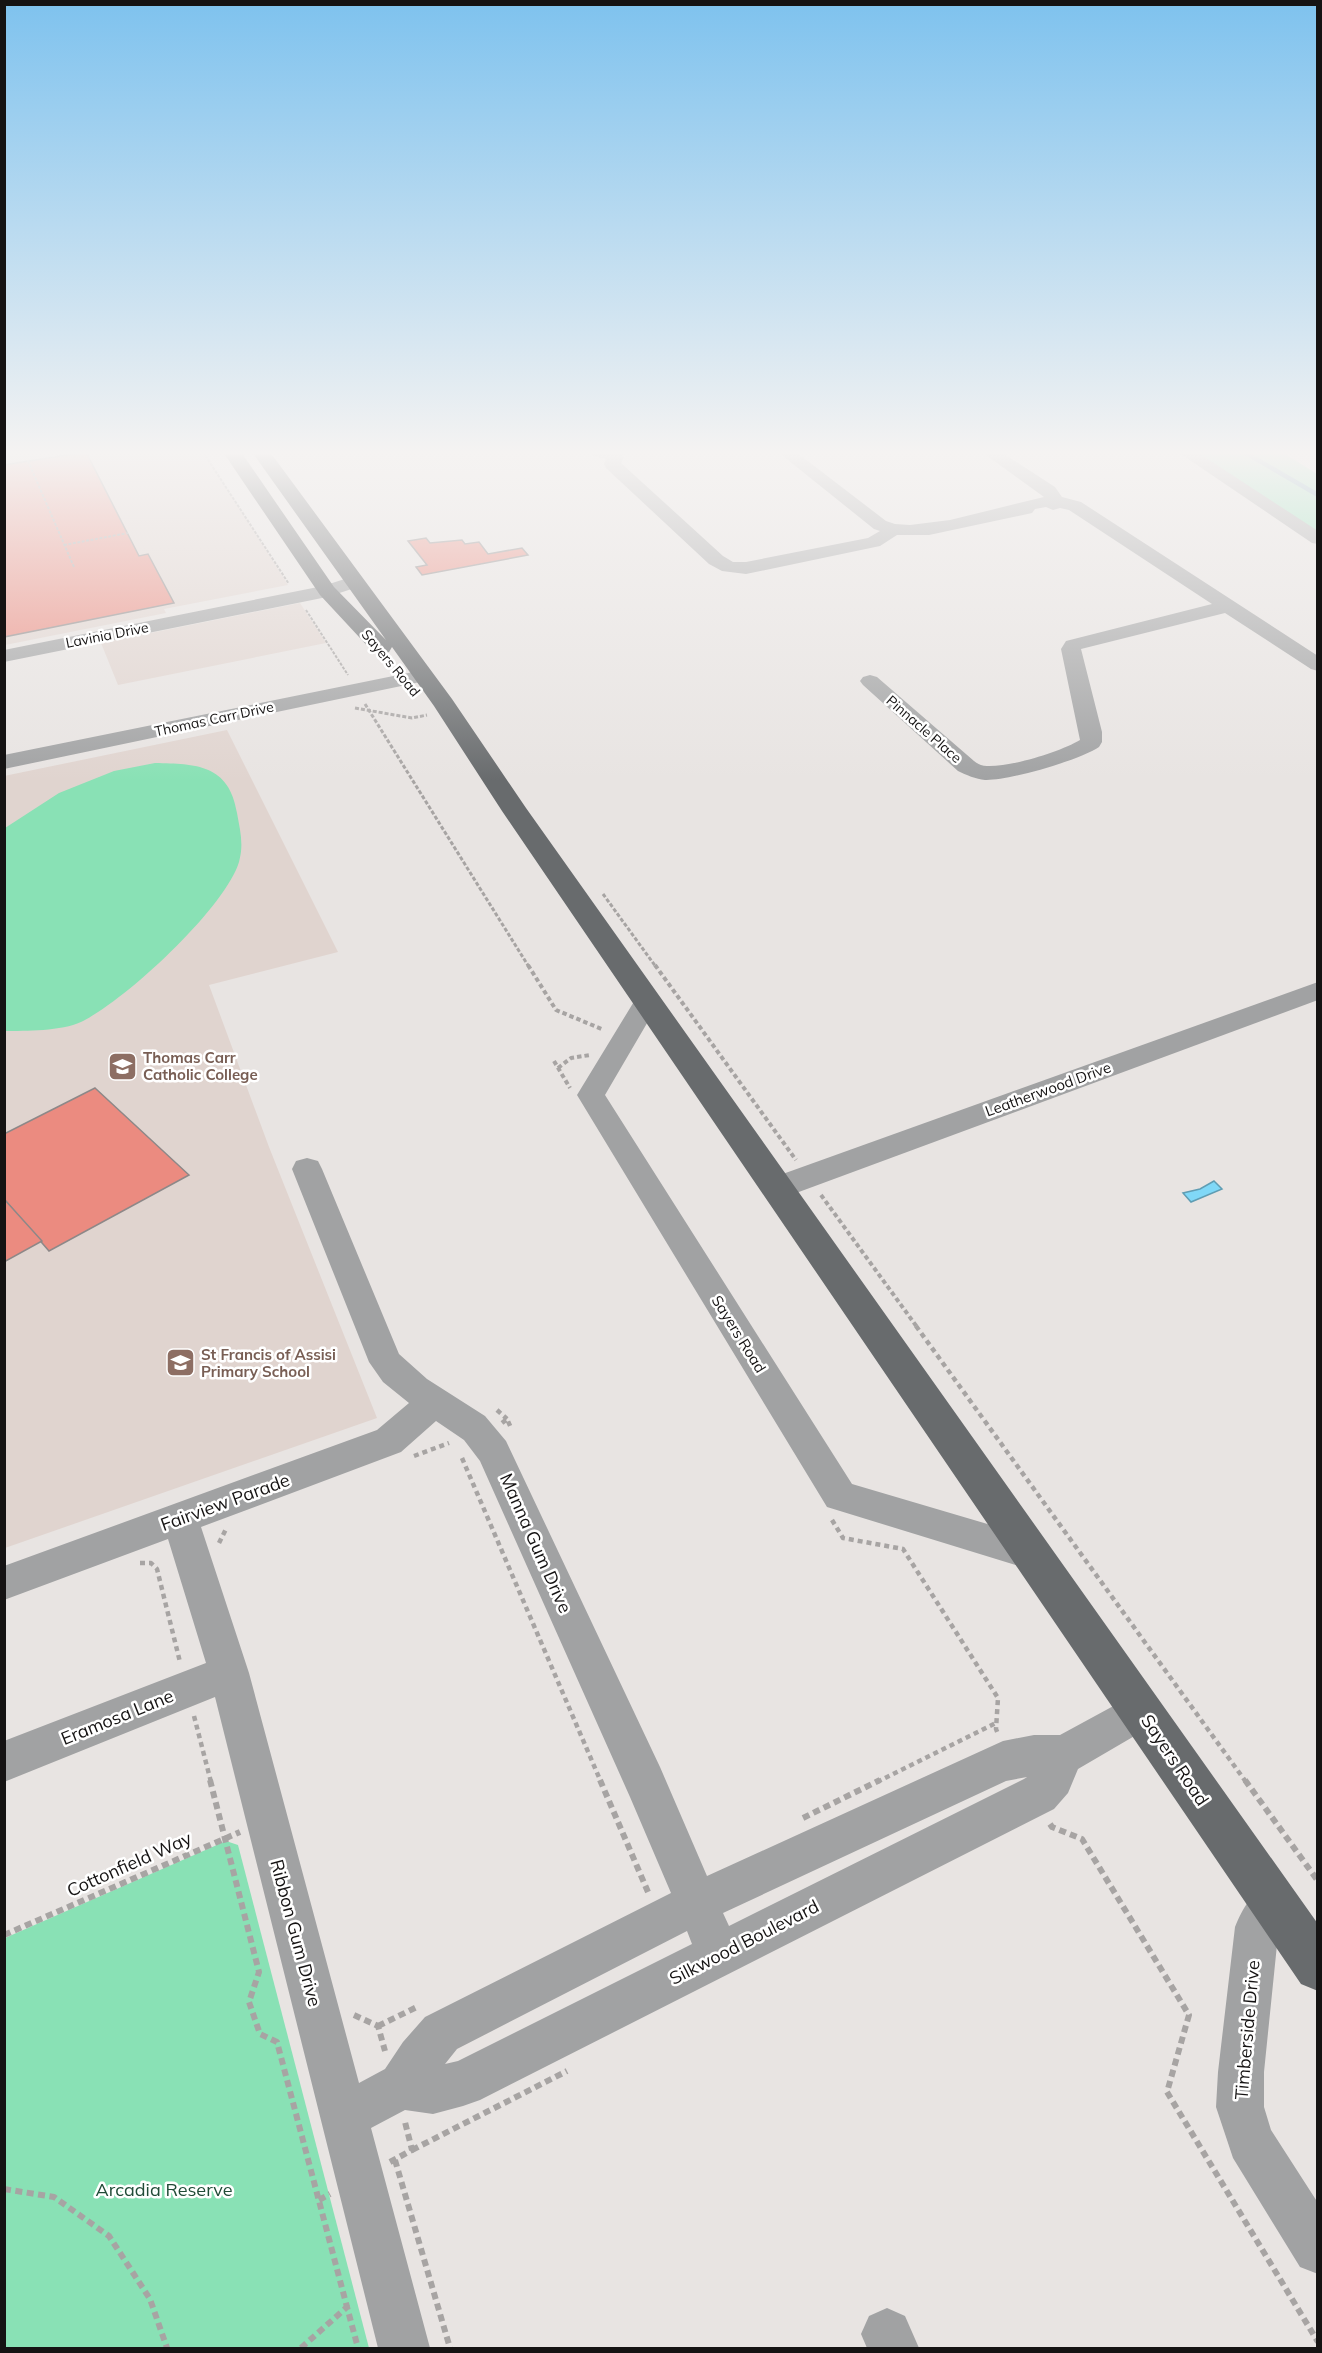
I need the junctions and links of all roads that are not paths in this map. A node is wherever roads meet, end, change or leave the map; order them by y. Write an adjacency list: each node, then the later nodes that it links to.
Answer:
1 (307, 562): 7 (main road, Sayers Road)
2 (340, 562): 6 (main road, Sayers Road)
3 (718, 562): 4 (street)
4 (777, 562)
5 (1159, 562): 9 (street)
6 (354, 582): 7 (street, Lavinia Drive); 13 (main road, Sayers Road)
7 (325, 588): 8 (street, Lavinia Drive); 13 (main road, Sayers Road)
8 (295, 594): 10 (street, Lavinia Drive); 11 (street, Lavinia Drive)
9 (1228, 606): 12 (street); 14 (street, Pinnacle Place)
10 (4, 648)
11 (4, 656)
12 (1317, 665)
13 (415, 677): 15 (street, Thomas Carr Drive); 16 (main road, Sayers Road); 16 (main road, Sayers Road)
14 (877, 688)
15 (4, 762)
16 (515, 811): 18 (main road, Sayers Road)
17 (1315, 993): 20 (street, Leatherwood Drive)
18 (647, 1000): 20 (main road, Sayers Road); 23 (street, Sayers Road)
19 (307, 1169): 21 (street, Manna Gum Drive)
20 (777, 1188): 23 (main road, Sayers Road)
21 (424, 1411): 22 (street, Fairview Parade); 29 (street, Manna Gum Drive)
22 (180, 1519): 24 (street, Fairview Parade); 25 (street, Ribbon Gum Drive)
23 (1032, 1553): 26 (main road, Sayers Road)
24 (4, 1583)
25 (229, 1673): 28 (street, Eramosa Lane); 34 (street, Ribbon Gum Drive)
26 (1141, 1710): 27 (street); 30 (main road, Sayers Road)
27 (1064, 1755): 29 (street); 31 (street, Silkwood Boulevard)
28 (4, 1762)
29 (696, 1904): 31 (street, Manna Gum Drive); 33 (street)
30 (1274, 1904): 32 (main road, Sayers Road); 35 (street, Timberside Drive)
31 (719, 1955): 33 (street, Silkwood Boulevard)
32 (1317, 1967)
33 (399, 2088): 34 (street)
34 (344, 2117): 36 (street, Ribbon Gum Drive)
35 (1317, 2249)
36 (404, 2349)

